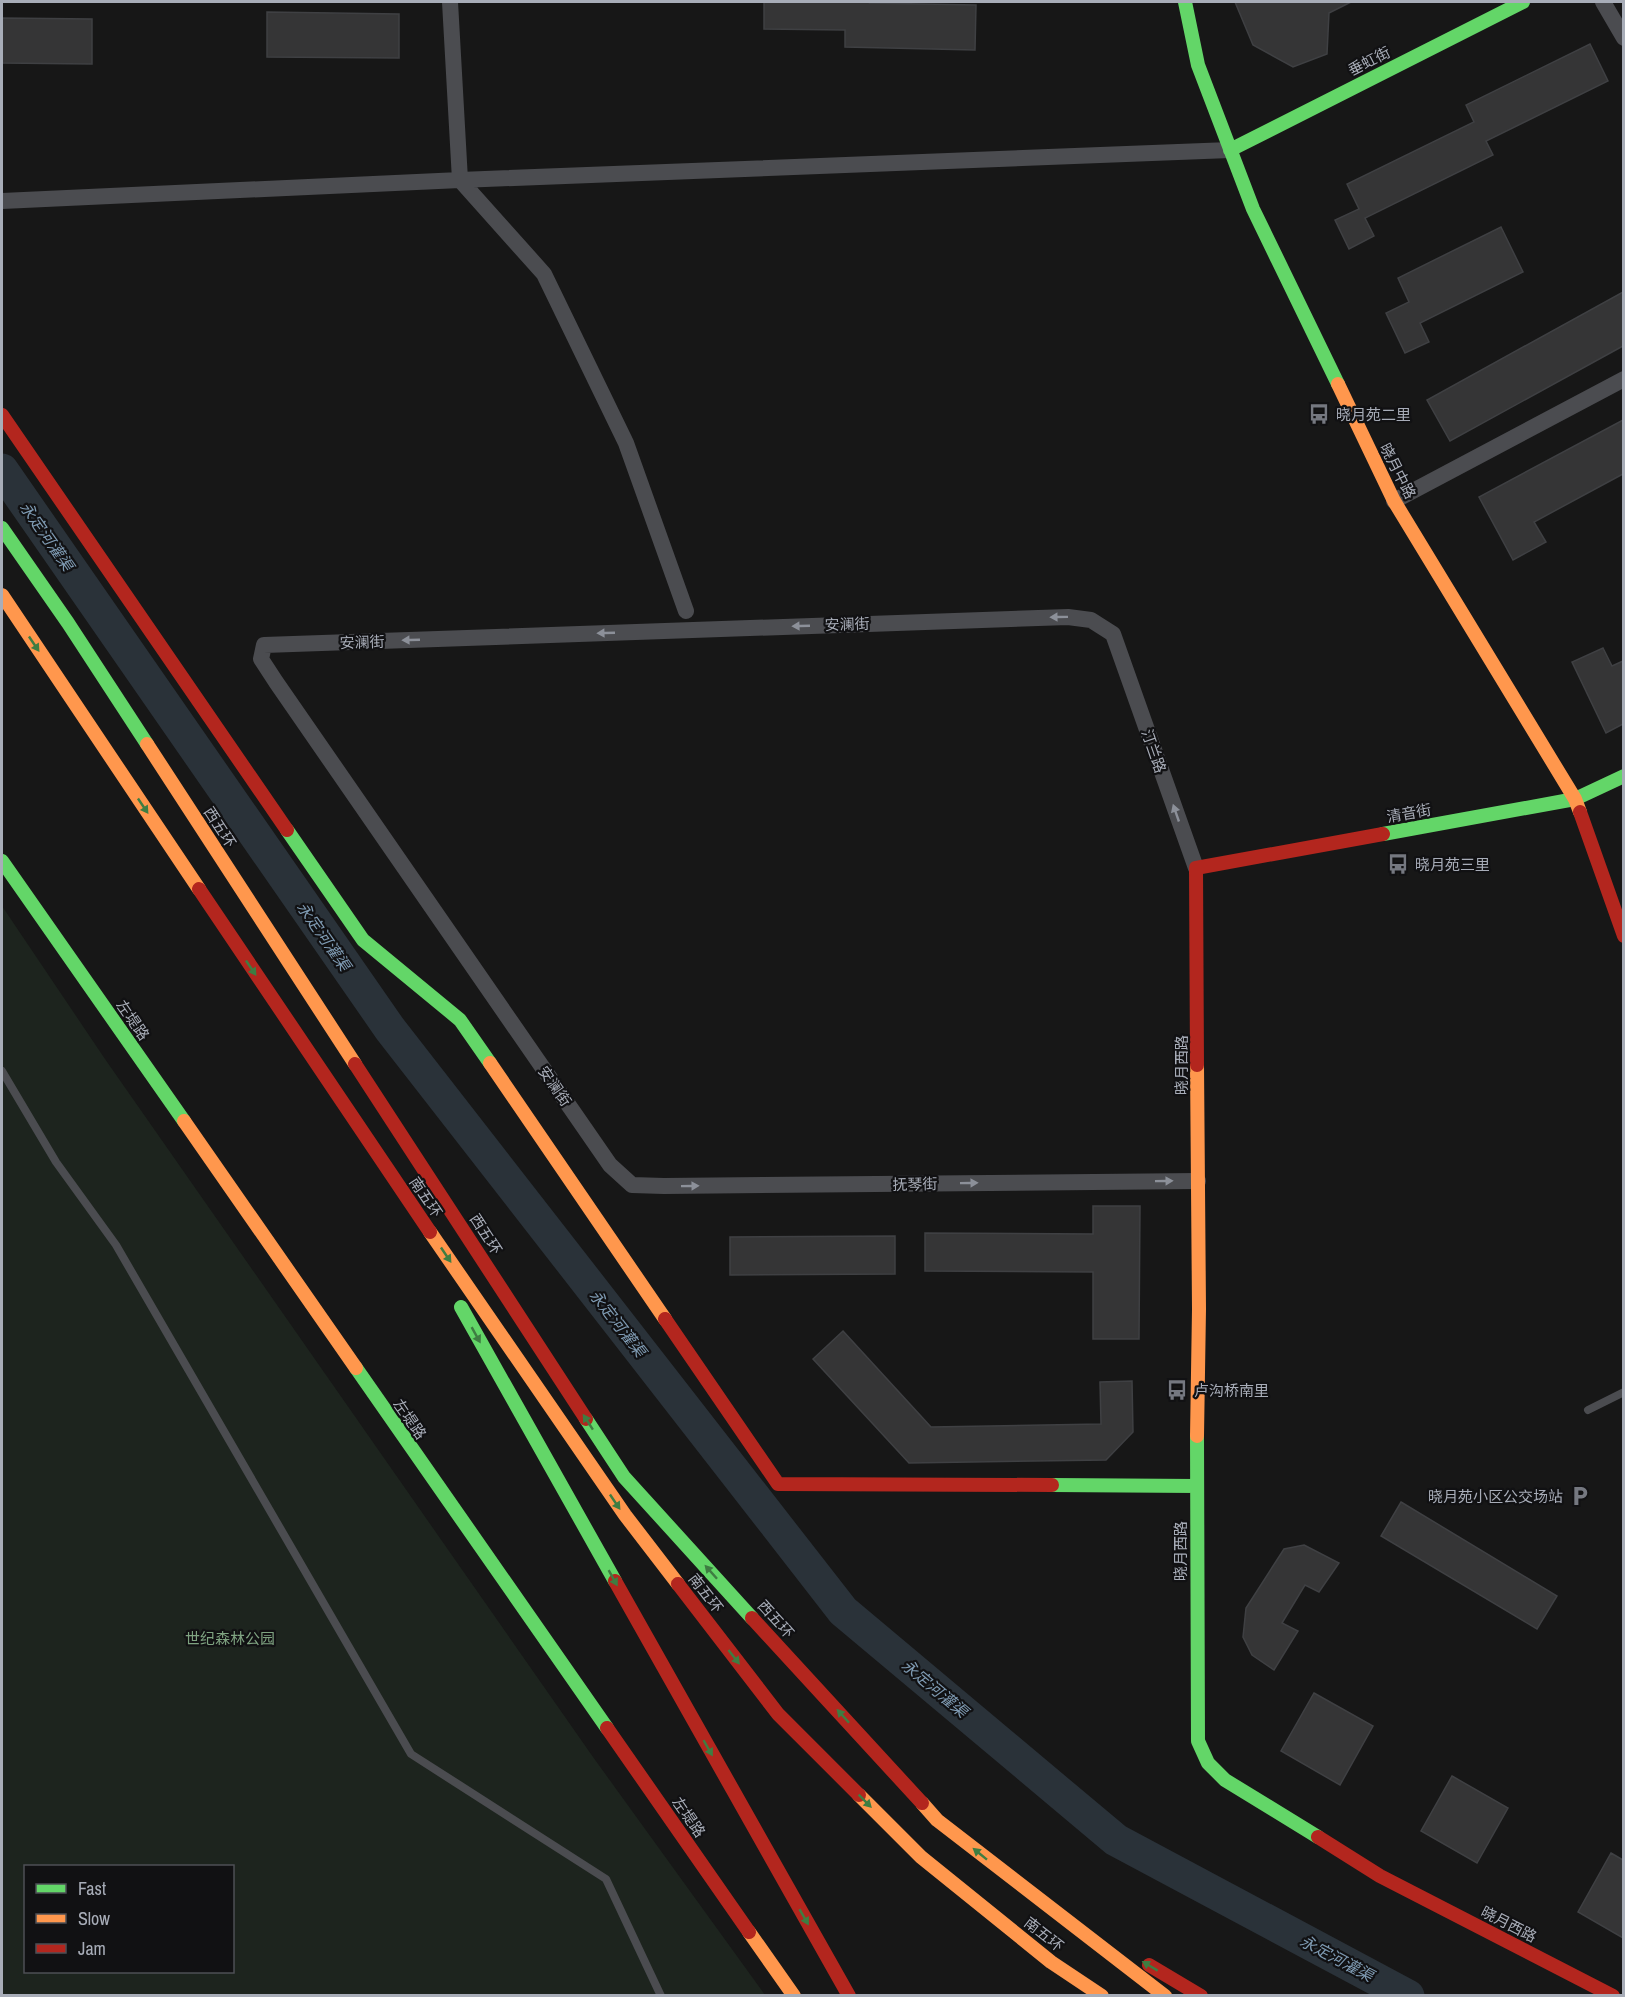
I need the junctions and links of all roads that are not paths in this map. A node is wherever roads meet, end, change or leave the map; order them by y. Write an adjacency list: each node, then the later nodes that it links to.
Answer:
1 (450, 2): 7 (street)
2 (1185, 2): 6 (main road, 晓月中路)
3 (1523, 2): 6 (main road, 垂虹街)
4 (1603, 2): 5 (street)
5 (1623, 38)
6 (1230, 150): 7 (street); 11 (main road, 晓月中路)
7 (460, 180): 8 (street); 14 (street)
8 (2, 201)
9 (1623, 379): 11 (street)
10 (2, 415): 29 (main road)
11 (1394, 501): 17 (main road, 晓月中路)
12 (2, 528): 30 (main road, 西五环, one-way to 12)
13 (2, 596): 22 (main road, one-way to 22)
14 (686, 611)
15 (1113, 634): 19 (street, 汀兰路, one-way to 15); 24 (street, 安澜街, one-way to 24)
16 (1623, 776): 17 (main road, 清音街)
17 (1575, 799): 19 (main road, 清音街); 20 (main road, 晓月中路)
18 (2, 861): 32 (main road, 左堤路)
19 (1196, 868): 23 (main road, 晓月西路)
20 (1623, 936)
21 (2, 1071): 31 (lane)
22 (365, 1137): 25 (main road); 34 (main road, 南五环, one-way to 34)
23 (1198, 1181): 24 (street, 抚琴街, one-way to 23); 29 (main road, 晓月西路)
24 (632, 1185)
25 (440, 1271)
26 (452, 1291): 33 (main road, one-way to 33)
27 (1623, 1392): 28 (lane)
28 (1588, 1410)
29 (1196, 1486): 37 (main road, 晓月西路)
30 (1026, 1890): 35 (main road, 南五环); 36 (main road, one-way to 30)
31 (661, 1995)
32 (794, 1995)
33 (849, 1995)
34 (1102, 1995)
35 (1165, 1995)
36 (1201, 1995)
37 (1613, 1995)

